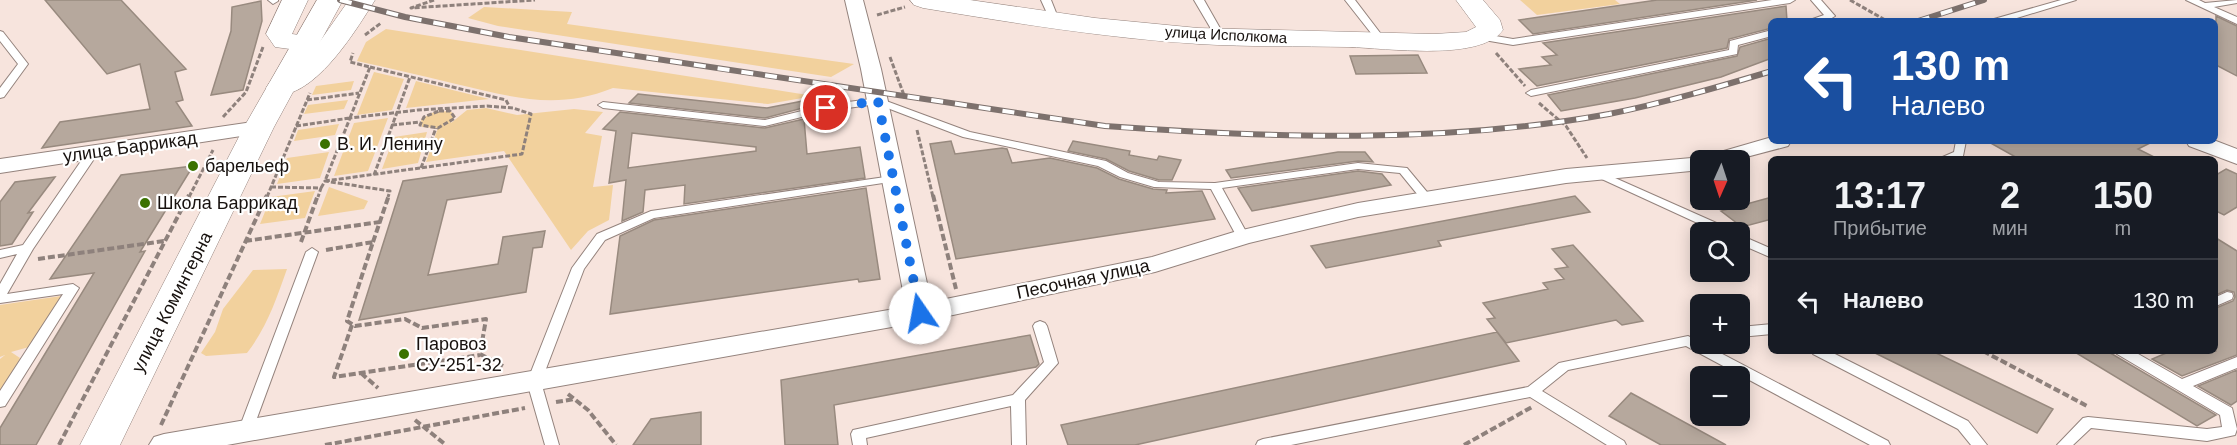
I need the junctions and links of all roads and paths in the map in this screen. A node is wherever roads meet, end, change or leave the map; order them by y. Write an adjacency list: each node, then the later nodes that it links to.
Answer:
1 (295, 0): 32 (street)
2 (330, 0): 32 (street, улица Коминтерна)
3 (434, 0): 4 (path)
4 (535, 0)
5 (854, 0): 42 (street)
6 (912, 0): 25 (path)
7 (923, 0): 19 (street, улица Исполкома)
8 (1199, 0): 29 (lane)
9 (1350, 0): 30 (lane)
10 (1469, 0): 28 (street)
11 (1790, 0): 28 (lane)
12 (1815, 0): 20 (lane)
13 (1850, 0): 21 (path)
14 (2072, 0): 22 (lane)
15 (2191, 0): 17 (lane)
16 (2237, 0): 17 (lane)
17 (2205, 6): 23 (lane)
18 (369, 9): 24 (path); 46 (street)
19 (1050, 10): 29 (street, улица Исполкома)
20 (1823, 18)
21 (1880, 18)
22 (2008, 18)
23 (2237, 21)
24 (381, 23)
25 (880, 23)
26 (0, 34): 40 (lane)
27 (1768, 34): 39 (lane)
28 (1484, 36): 30 (street, улица Исполкома)
29 (1220, 37): 30 (street, улица Исполкома)
30 (1381, 40)
31 (264, 43): 50 (path)
32 (305, 43): 46 (street, улица Коминтерна)
33 (353, 51): 35 (path)
34 (889, 54): 49 (path)
35 (370, 67): 36 (path); 38 (path)
36 (411, 77): 44 (path); 48 (path)
37 (314, 86): 41 (path)
38 (360, 93): 41 (path); 51 (path)
39 (1531, 93)
40 (0, 94)
41 (307, 100): 45 (path)
42 (878, 101): 43 (lane); 49 (lane); 69 (street)
43 (603, 105)
44 (509, 106): 47 (path); 66 (path)
45 (304, 107): 46 (path); 54 (path)
46 (269, 109): 50 (path); 56 (street, улица Баррикад); 115 (street, улица Коминтерна)
47 (440, 110): 48 (path); 52 (path); 55 (path)
48 (397, 114): 51 (path); 53 (path)
49 (914, 115): 71 (lane); 89 (path)
50 (223, 118): 56 (path)
51 (350, 119): 54 (path); 70 (path)
52 (420, 122): 53 (path); 55 (path)
53 (392, 125): 68 (path)
54 (296, 126): 72 (path)
55 (436, 128): 66 (path)
56 (205, 136): 61 (street, улица Баррикад); 79 (path)
57 (1769, 144): 60 (street)
58 (1961, 144): 62 (lane)
59 (2204, 144): 63 (street)
60 (1748, 150)
61 (92, 153): 65 (street, улица Баррикад); 83 (lane)
62 (1953, 156)
63 (2237, 157)
64 (1690, 164): 67 (street, Песочная улица)
65 (0, 166)
66 (421, 168): 68 (path)
67 (1597, 173): 74 (street, Песочная улица); 76 (lane)
68 (374, 175): 70 (path)
69 (892, 179): 90 (street); 104 (lane)
70 (325, 181): 73 (path); 75 (path)
71 (1215, 186): 74 (lane); 78 (lane)
72 (271, 187): 73 (path); 80 (path)
73 (321, 188): 77 (path)
74 (1426, 198): 78 (street, Песочная улица)
75 (380, 222): 77 (path); 81 (path)
76 (1704, 222)
77 (305, 232): 80 (path); 84 (path)
78 (1243, 237): 89 (street, Песочная улица)
79 (165, 241): 87 (path); 114 (path)
80 (245, 241): 111 (path)
81 (373, 242): 84 (path); 91 (path)
82 (1750, 244): 85 (lane)
83 (27, 248): 86 (lane); 87 (lane)
84 (312, 252): 110 (lane)
85 (1768, 252)
86 (0, 254)
87 (19, 262): 88 (lane)
88 (0, 297): 108 (lane)
89 (960, 305): 90 (street, Песочная улица)
90 (920, 313): 104 (street, Песочная улица)
91 (352, 325): 100 (path); 100 (path)
92 (1040, 326): 106 (lane)
93 (1768, 328): 94 (lane)
94 (1750, 331)
95 (1690, 341): 103 (lane)
96 (1719, 354): 124 (lane)
97 (1824, 354): 125 (lane)
98 (1989, 354): 109 (path)
99 (2127, 354): 102 (lane)
100 (481, 355): 104 (path)
101 (2237, 362): 102 (lane)
102 (2180, 387): 109 (lane)
103 (1532, 391): 107 (lane); 113 (lane)
104 (537, 394): 105 (path); 105 (path); 110 (street, Песочная улица); 116 (path); 117 (lane)
105 (575, 399): 118 (path)
106 (1018, 399): 119 (lane); 120 (lane)
107 (1546, 399): 122 (path); 123 (lane)
108 (0, 402)
109 (2124, 426): 126 (lane)
110 (246, 429): 112 (street, Песочная улица)
111 (160, 440): 112 (street, Песочная улица)
112 (209, 441)
113 (1285, 443): 121 (lane)
114 (59, 445)
115 (100, 445)
116 (326, 445)
117 (552, 445)
118 (616, 445)
119 (860, 445)
120 (1019, 445)
121 (1263, 445)
122 (1464, 445)
123 (1619, 445)
124 (1883, 445)
125 (1980, 445)
126 (2064, 445)

